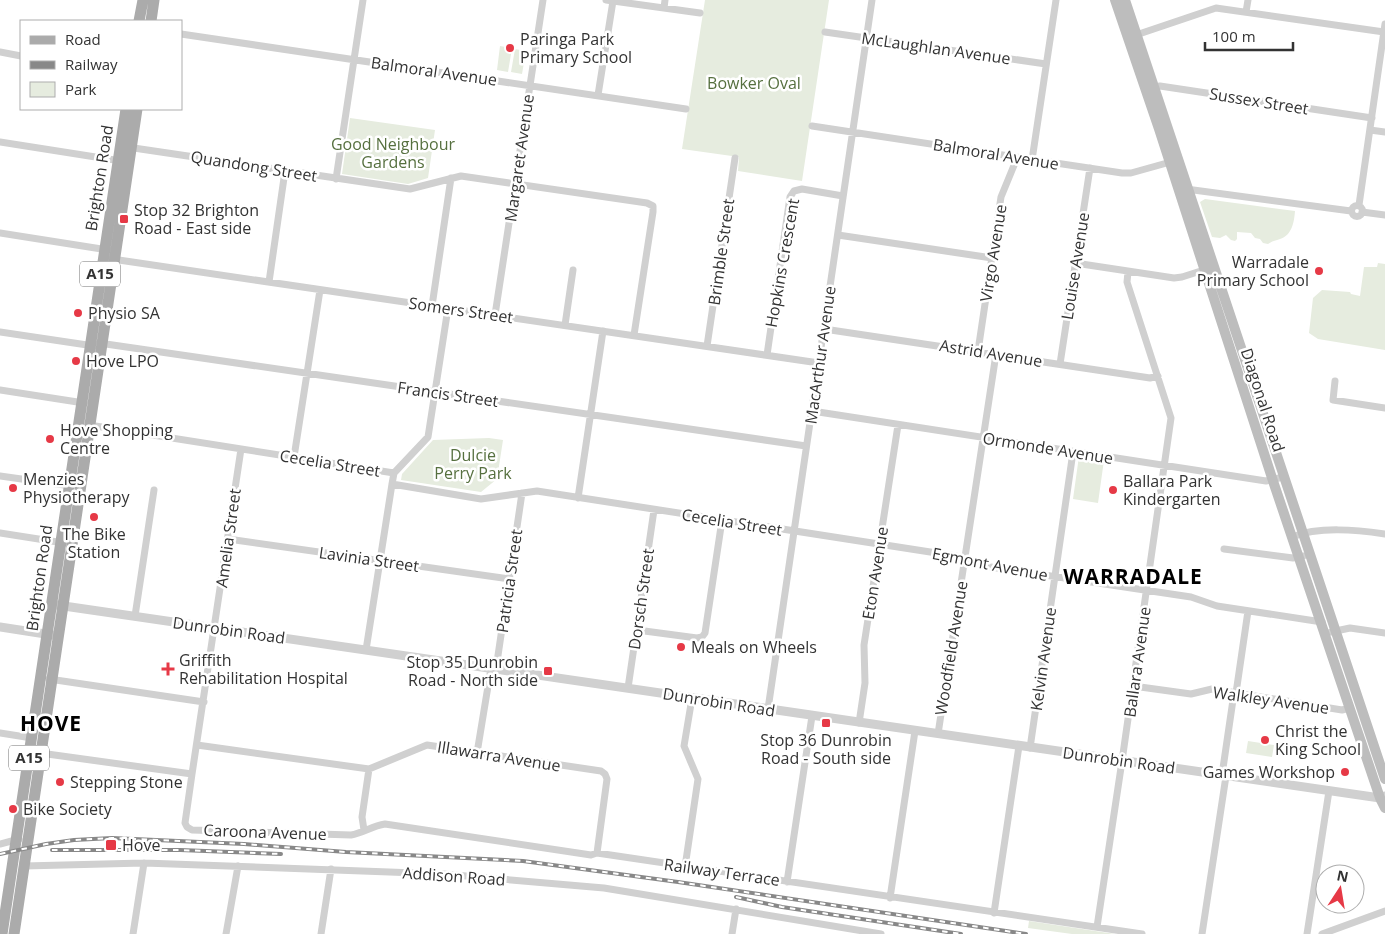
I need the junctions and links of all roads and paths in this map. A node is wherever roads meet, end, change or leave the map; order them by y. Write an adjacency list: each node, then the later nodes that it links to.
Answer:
1 (143, 0): 15 (main road)
2 (154, 0): 16 (main road)
3 (363, 0): 25 (street)
4 (543, 0): 27 (street, Margaret Avenue)
5 (609, 0): 12 (street); 29 (street)
6 (666, 0): 12 (street)
7 (872, 0): 21 (street, MacArthur Avenue)
8 (1056, 0): 26 (street)
9 (1115, 0): 20 (main road, Diagonal Road)
10 (1125, 0): 20 (main road, Diagonal Road)
11 (1248, 0): 13 (street)
12 (664, 8): 14 (street)
13 (1246, 12): 17 (street); 20 (street)
14 (700, 14)
15 (139, 20)
16 (151, 20)
17 (1384, 28): 22 (street)
18 (825, 32): 21 (street, McLaughlan Avenue)
19 (182, 34): 25 (street, Balmoral Avenue)
20 (1133, 36): 28 (main road, Diagonal Road)
21 (867, 38): 26 (street, McLaughlan Avenue); 36 (street, MacArthur Avenue)
22 (1383, 51): 33 (street)
23 (0, 52): 24 (street)
24 (20, 56)
25 (354, 59): 27 (street, Balmoral Avenue); 48 (street)
26 (1046, 64): 42 (street)
27 (530, 85): 29 (street, Balmoral Avenue); 49 (street, Margaret Avenue)
28 (1150, 88): 33 (street, Sussex Street); 43 (main road, Diagonal Road)
29 (598, 95): 30 (street, Balmoral Avenue)
30 (686, 109)
31 (126, 110): 39 (main road, Brighton Road / A15)
32 (137, 110): 39 (main road, Brighton Road / A15)
33 (1372, 118): 35 (street)
34 (812, 126): 36 (street, Balmoral Avenue)
35 (1370, 130): 37 (street); 52 (street)
36 (853, 132): 41 (street, Balmoral Avenue); 51 (street, MacArthur Avenue)
37 (1385, 132)
38 (0, 142): 44 (street)
39 (125, 147): 44 (main road, Brighton Road / A15); 46 (street, Quandong Street)
40 (735, 158): 73 (street, Brimble Street)
41 (1017, 158): 42 (street, Balmoral Avenue); 57 (street, Virgo Avenue)
42 (1032, 160): 45 (street, Balmoral Avenue)
43 (1174, 161): 45 (street, Balmoral Avenue); 50 (main road, Diagonal Road)
44 (123, 162): 56 (main road, Brighton Road / A15)
45 (1090, 168): 58 (street, Louise Avenue)
46 (285, 171): 48 (street, Quandong Street); 62 (street)
47 (451, 178): 48 (street, Quandong Street); 49 (street, Quandong Street); 64 (street)
48 (336, 179)
49 (515, 185): 66 (street, Margaret Avenue); 71 (street, Quandong Street)
50 (1184, 189): 52 (street); 59 (main road, Diagonal Road)
51 (843, 196): 55 (street, MacArthur Avenue); 76 (street, Hopkins Crescent)
52 (1360, 209): 53 (street)
53 (1385, 215)
54 (0, 234): 56 (street, Somers Street)
55 (838, 236): 57 (street); 68 (street, MacArthur Avenue)
56 (109, 254): 62 (street, Somers Street); 72 (main road, Brighton Road / A15)
57 (992, 258): 74 (street, Virgo Avenue)
58 (1075, 263): 61 (street); 78 (street, Louise Avenue)
59 (1209, 268): 61 (street); 79 (main road, Diagonal Road)
60 (574, 270): 67 (street)
61 (1128, 272): 81 (street, Ballara Avenue)
62 (268, 282): 63 (street, Somers Street)
63 (320, 290): 64 (street, Somers Street); 80 (street)
64 (432, 306): 65 (street, Somers Street)
65 (448, 308): 66 (street, Somers Street); 84 (street)
66 (495, 315): 67 (street, Somers Street)
67 (565, 325): 69 (street, Somers Street)
68 (824, 329): 74 (street, Astrid Avenue); 77 (street, MacArthur Avenue)
69 (603, 331): 71 (street, Somers Street); 89 (street)
70 (0, 332): 72 (street, Francis Street)
71 (634, 336): 73 (street, Somers Street)
72 (95, 344): 80 (street, Francis Street); 85 (main road, Brighton Road / A15); 86 (main road, Brighton Road / A15)
73 (707, 346): 76 (street, Somers Street)
74 (978, 351): 75 (street, Astrid Avenue)
75 (996, 354): 78 (street, Astrid Avenue); 92 (street, Woodfield Avenue)
76 (767, 355): 77 (street, Somers Street)
77 (819, 363): 88 (street, MacArthur Avenue)
78 (1060, 364): 81 (street, Astrid Avenue)
79 (1242, 371): 100 (main road, Diagonal Road); 101 (main road, Diagonal Road)
80 (308, 373): 84 (street, Francis Street); 96 (street)
81 (1158, 376): 97 (street, Ballara Avenue)
82 (1335, 381): 87 (street)
83 (0, 390): 85 (street)
84 (436, 392): 89 (street, Francis Street); 98 (street)
85 (81, 402): 86 (street); 103 (main road, Brighton Road / A15)
86 (93, 404): 90 (main road, Brighton Road / A15)
87 (1385, 408)
88 (812, 411): 91 (street, Ormonde Avenue); 93 (street, MacArthur Avenue)
89 (590, 414): 93 (street, Francis Street); 106 (street)
90 (90, 425): 94 (street, Cecelia Street); 103 (main road, Brighton Road / A15)
91 (898, 425): 92 (street, Ormonde Avenue); 116 (street, Eton Avenue)
92 (983, 438): 95 (street, Ormonde Avenue); 121 (street, Woodfield Avenue)
93 (806, 446): 109 (street, MacArthur Avenue)
94 (241, 449): 96 (street, Cecelia Street); 114 (street, Amelia Street)
95 (1073, 452): 97 (street, Ormonde Avenue); 122 (street, Kelvin Avenue)
96 (294, 457): 98 (street, Cecelia Street)
97 (1165, 466): 101 (street, Ormonde Avenue); 124 (street, Ballara Avenue)
98 (394, 473): 102 (street, Cecelia Street)
99 (0, 476): 103 (street)
100 (1283, 477): 101 (street, Ormonde Avenue); 110 (main road, Diagonal Road)
101 (1273, 481): 113 (main road, Diagonal Road)
102 (392, 484): 105 (street, Cecelia Street); 120 (street)
103 (74, 487): 115 (main road, Brighton Road / A15)
104 (154, 490): 127 (street)
105 (522, 493): 106 (street, Cecelia Street); 123 (street, Patricia Street)
106 (578, 498): 107 (street, Cecelia Street)
107 (654, 510): 108 (street, Cecelia Street); 132 (street, Dorsch Street)
108 (722, 520): 109 (street, Cecelia Street); 132 (street)
109 (794, 532): 116 (street, Egmont Avenue); 146 (street, MacArthur Avenue)
110 (1303, 533): 112 (street); 113 (street); 118 (main road, Diagonal Road)
111 (0, 534): 115 (street)
112 (1385, 534)
113 (1292, 537): 119 (main road, Diagonal Road)
114 (228, 539): 120 (street, Lavinia Street); 131 (street, Amelia Street)
115 (66, 544): 125 (main road, Brighton Road / A15)
116 (879, 545): 121 (street, Egmont Avenue); 148 (street, Eton Avenue)
117 (1224, 549): 119 (street)
118 (1310, 553): 119 (street); 128 (main road, Diagonal Road)
119 (1299, 557): 129 (main road, Diagonal Road)
120 (379, 560): 123 (street, Lavinia Street); 137 (street)
121 (965, 560): 122 (street, Egmont Avenue); 151 (street, Woodfield Avenue)
122 (1056, 577): 124 (street, Egmont Avenue); 155 (street, Kelvin Avenue)
123 (510, 579): 138 (street, Patricia Street)
124 (1147, 590): 126 (street, Egmont Avenue); 140 (street, Ballara Avenue)
125 (58, 605): 127 (street, Dunrobin Road); 136 (main road, Brighton Road / A15)
126 (1248, 611): 129 (street, Egmont Avenue); 142 (street)
127 (135, 616): 131 (street, Dunrobin Road)
128 (1332, 619): 129 (street, Egmont Avenue); 133 (main road, Diagonal Road)
129 (1321, 623): 135 (main road, Diagonal Road)
130 (0, 627): 136 (street)
131 (215, 627): 137 (street, Dunrobin Road); 144 (street, Caroona Avenue)
132 (637, 630): 141 (street, Dorsch Street)
133 (1336, 630): 134 (street); 135 (street); 162 (main road, Diagonal Road)
134 (1385, 633)
135 (1325, 634): 145 (main road, Diagonal Road)
136 (53, 635): 139 (main road, Brighton Road / A15)
137 (366, 650): 138 (street, Dunrobin Road)
138 (494, 668): 141 (street, Dunrobin Road); 157 (street, Patricia Street)
139 (46, 678): 144 (street); 152 (main road, Brighton Road / A15); 156 (main road, Brighton Road / A15)
140 (1133, 686): 142 (street, Walkley Avenue); 158 (street, Ballara Avenue)
141 (628, 688): 143 (street, Dunrobin Road)
142 (1235, 693): 145 (street, Walkley Avenue); 161 (street)
143 (692, 698): 146 (street, Dunrobin Road); 174 (street)
144 (204, 702): 153 (street, Caroona Avenue)
145 (1350, 708): 164 (main road, Diagonal Road)
146 (768, 709): 147 (street, Dunrobin Road)
147 (812, 716): 148 (street, Dunrobin Road); 176 (street)
148 (859, 723): 149 (street, Dunrobin Road)
149 (915, 731): 151 (street, Dunrobin Road); 177 (street)
150 (0, 734): 152 (street)
151 (938, 734): 154 (street, Dunrobin Road)
152 (32, 738): 168 (main road, Brighton Road / A15)
153 (197, 745): 159 (street); 160 (street, Caroona Avenue)
154 (1019, 746): 155 (street, Dunrobin Road); 180 (street)
155 (1030, 748): 158 (street, Dunrobin Road)
156 (40, 753): 160 (street); 167 (main road, Brighton Road / A15)
157 (477, 753): 159 (street, Illawarra Avenue); 170 (street, Illawarra Avenue)
158 (1122, 761): 161 (street, Dunrobin Road); 181 (street, Ballara Avenue)
159 (369, 769): 166 (street)
160 (192, 774): 166 (street, Caroona Avenue)
161 (1224, 776): 163 (street, Dunrobin Road); 190 (street)
162 (1385, 779)
163 (1329, 791): 164 (street, Dunrobin Road); 191 (street)
164 (1382, 797): 165 (main road, Diagonal Road)
165 (1385, 808)
166 (364, 830): 170 (street, Railway Terrace)
167 (29, 832): 168 (street); 172 (main road, Brighton Road / A15)
168 (17, 840): 169 (street); 183 (main road, Brighton Road / A15)
169 (0, 844)
170 (597, 854): 174 (street, Railway Terrace)
171 (144, 863): 172 (street, Addison Road); 173 (street, Addison Road); 184 (street)
172 (24, 866): 183 (main road, Brighton Road / A15)
173 (238, 866): 175 (street, Addison Road); 185 (street)
174 (684, 867): 176 (street, Railway Terrace)
175 (331, 869): 178 (street, Addison Road); 186 (street)
176 (787, 882): 177 (street, Railway Terrace)
177 (890, 898): 180 (street, Railway Terrace)
178 (736, 909): 182 (street, Addison Road); 187 (street)
179 (1385, 911): 192 (street)
180 (994, 912): 181 (street, Railway Terrace)
181 (1096, 928): 189 (street, Railway Terrace)
182 (836, 931): 188 (street, Addison Road)
183 (6, 933)
184 (133, 934)
185 (226, 934)
186 (321, 934)
187 (732, 934)
188 (881, 934)
189 (1142, 934)
190 (1202, 934)
191 (1308, 934)
192 (1322, 934)

